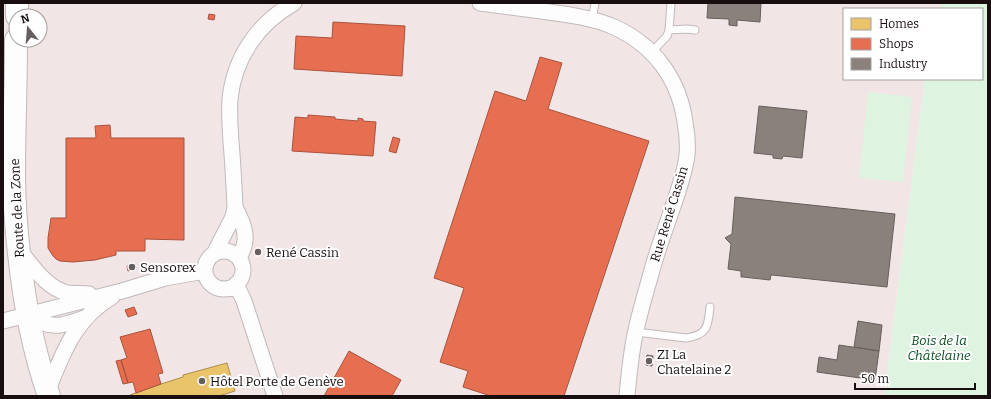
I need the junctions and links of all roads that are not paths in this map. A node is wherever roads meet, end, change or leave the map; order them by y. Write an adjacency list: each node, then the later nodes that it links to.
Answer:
1 (294, 3): 10 (street)
2 (480, 3): 5 (street, Rue René Cassin)
3 (595, 3): 5 (lane)
4 (671, 3): 6 (lane)
5 (592, 20): 9 (street, Rue René Cassin)
6 (669, 30): 7 (lane); 9 (lane)
7 (695, 30)
8 (16, 48): 11 (main road, Route de la Zone)
9 (651, 53): 21 (street, Rue René Cassin)
10 (235, 207): 12 (street); 13 (street)
11 (19, 250): 16 (street); 18 (main road, Route de la Zone)
12 (214, 254): 13 (street); 14 (street)
13 (239, 258): 15 (street)
14 (205, 271): 15 (street); 16 (street)
15 (236, 284): 23 (street)
16 (115, 292): 18 (street); 19 (street)
17 (710, 307): 21 (lane)
18 (27, 314): 19 (street); 20 (street); 22 (main road, Route de la Zone)
19 (85, 318): 22 (street)
20 (3, 321)
21 (636, 332): 24 (street, Rue René Cassin)
22 (48, 394)
23 (275, 396)
24 (627, 396)

